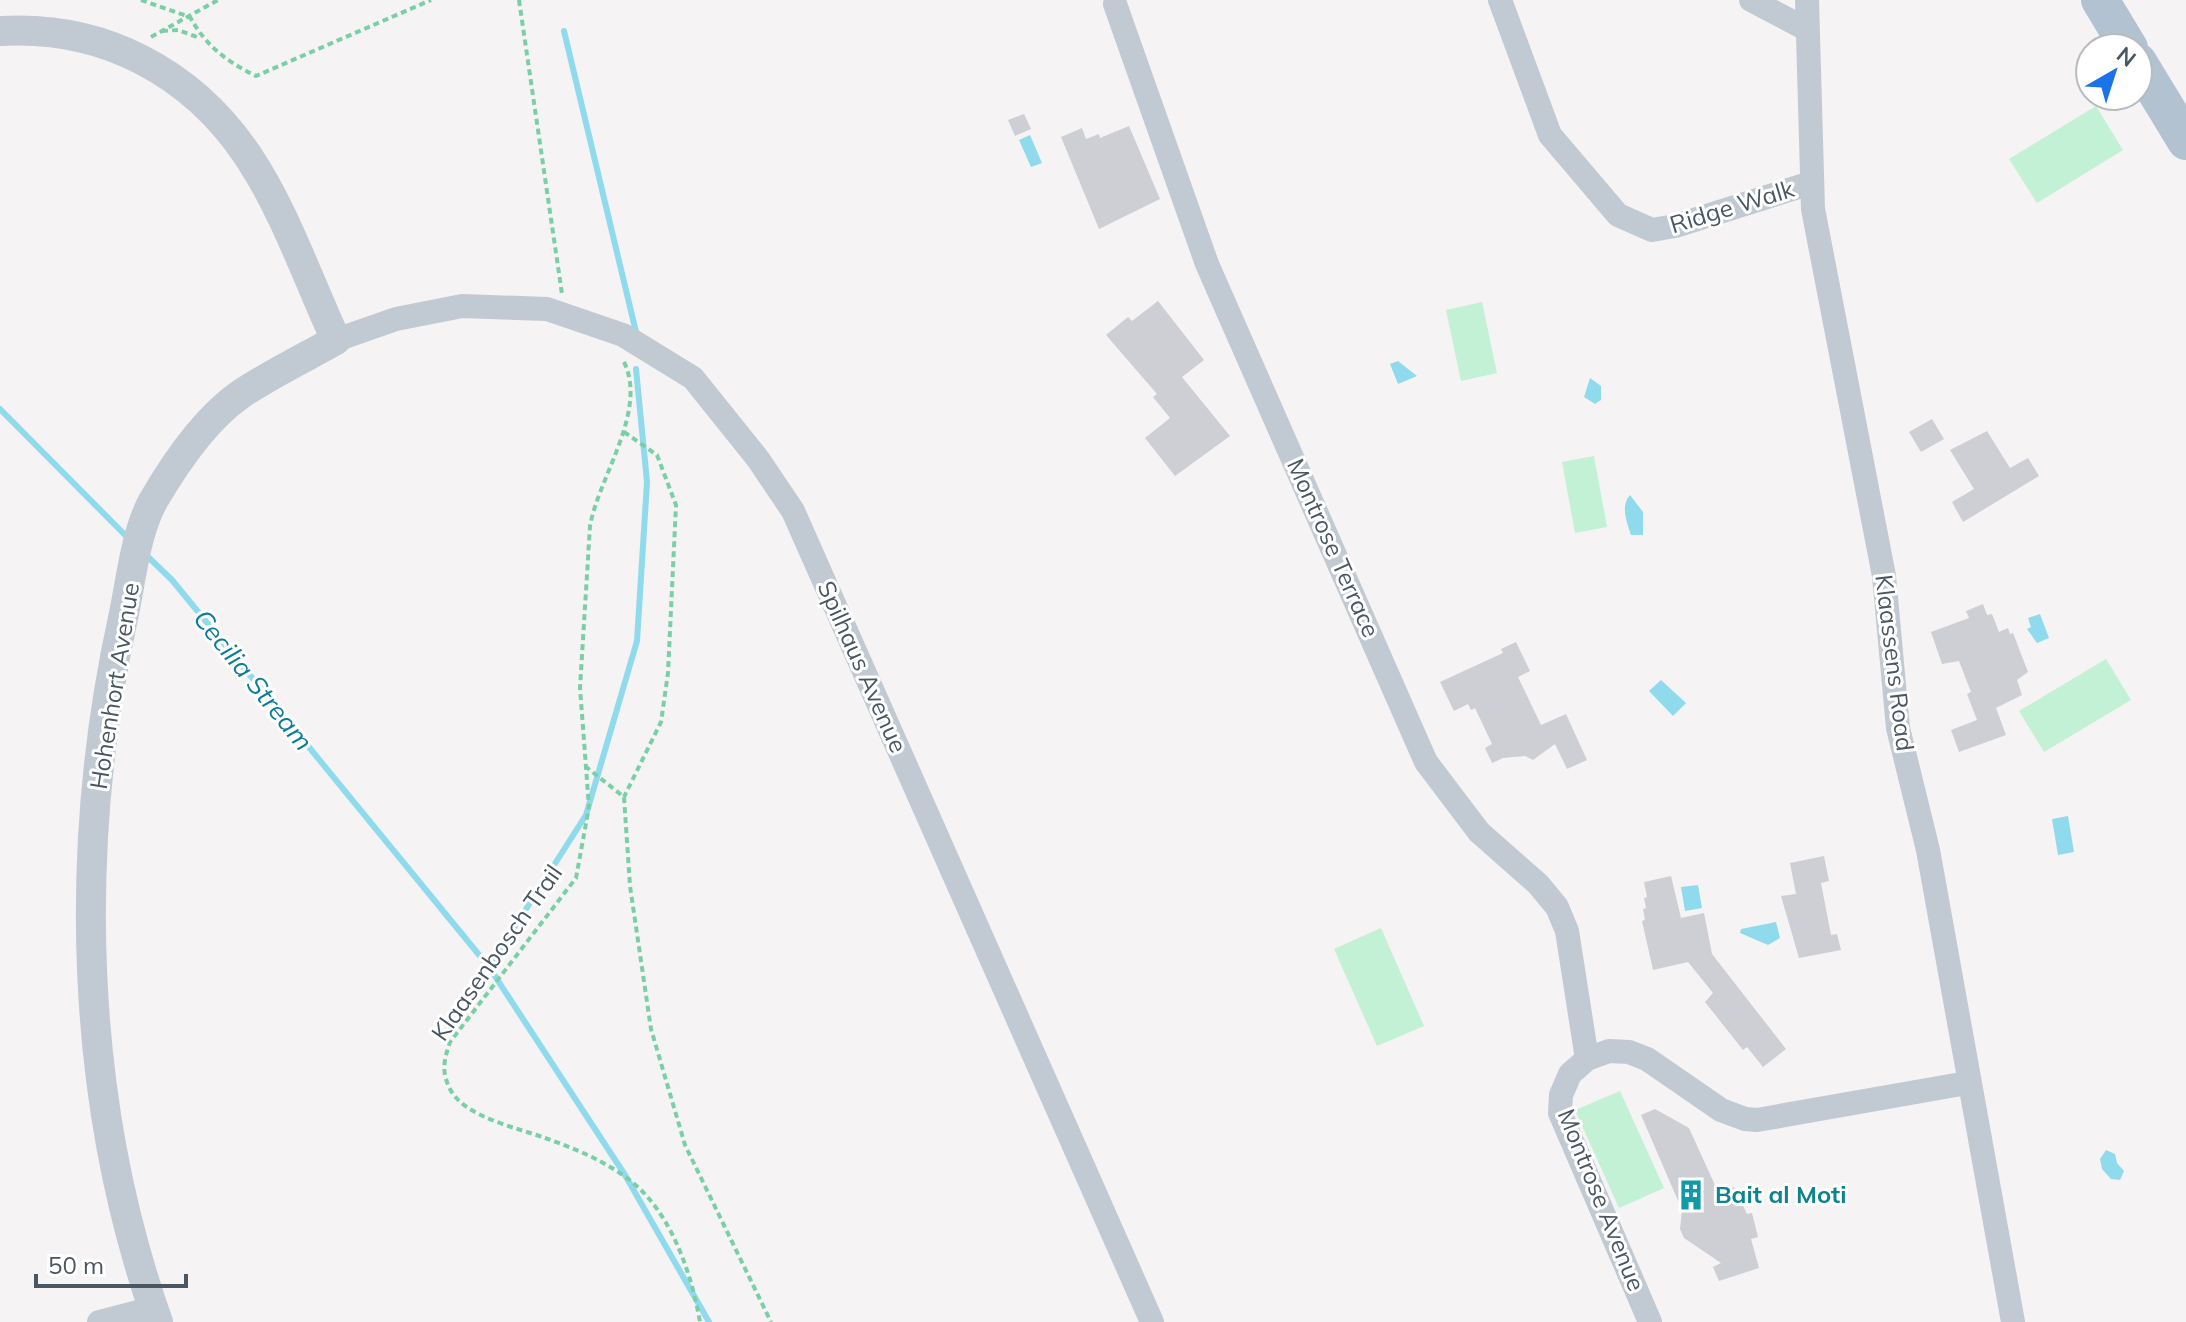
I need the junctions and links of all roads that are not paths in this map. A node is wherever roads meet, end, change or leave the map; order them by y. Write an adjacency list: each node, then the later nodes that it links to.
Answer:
1 (1500, 0): 11 (street, Ridge Walk)
2 (1751, 0): 6 (street)
3 (1807, 0): 6 (street, Klaassens Road)
4 (2100, 0): 8 (main road)
5 (1115, 4): 13 (street, Montrose Terrace)
6 (1806, 29): 11 (street, Klaassens Road)
7 (0, 31): 12 (street)
8 (2119, 32)
9 (2154, 88): 10 (main road)
10 (2186, 141)
11 (1811, 183): 14 (street, Klaassens Road)
12 (336, 340): 15 (street, Hohenhort Avenue); 17 (street, Spilhaus Avenue)
13 (1587, 1059): 14 (street); 18 (street, Montrose Avenue)
14 (1967, 1083): 19 (street, Klaassens Road)
15 (156, 1315): 16 (street)
16 (99, 1322)
17 (1152, 1322)
18 (1650, 1322)
19 (2013, 1322)

